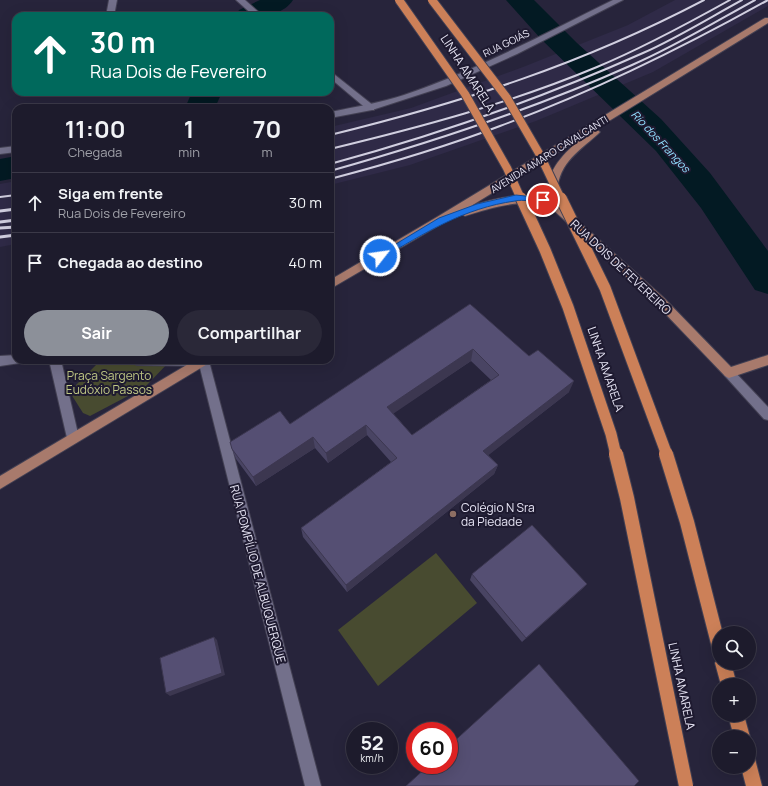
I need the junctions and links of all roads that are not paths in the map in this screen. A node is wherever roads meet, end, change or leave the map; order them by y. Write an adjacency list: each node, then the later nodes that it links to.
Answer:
1 (113, 0): 6 (main road)
2 (240, 0): 7 (main road)
3 (399, 0): 31 (highway, LINHA AMARELA, bridge)
4 (432, 0): 28 (highway, LINHA AMARELA, bridge)
5 (620, 0): 10 (main road, RUA GOIÁS)
6 (111, 12)
7 (254, 12)
8 (768, 20): 11 (main road, AVENIDA AMARO CAVALCANTI)
9 (334, 77): 10 (main road)
10 (371, 108): 12 (main road, RUA GOIÁS)
11 (622, 108): 15 (main road); 16 (main road, AVENIDA AMARO CAVALCANTI)
12 (334, 114)
13 (12, 150): 14 (main road)
14 (0, 151)
15 (552, 203): 16 (main road, RUA DOIS DE FEVEREIRO); 24 (main road, RUA DOIS DE FEVEREIRO)
16 (441, 220): 17 (main road, AVENIDA AMARO CAVALCANTI)
17 (334, 283)
18 (12, 360): 20 (main road)
19 (768, 360): 24 (main road)
20 (0, 361)
21 (56, 364): 26 (main road)
22 (197, 364): 26 (main road)
23 (205, 364): 30 (main road, RUA POMPÍLIO DE ALBUQUERQUE)
24 (729, 373): 25 (main road, RUA DOIS DE FEVEREIRO)
25 (768, 415)
26 (73, 438): 27 (main road)
27 (0, 483)
28 (714, 626)
29 (751, 774): 32 (highway)
30 (313, 786)
31 (686, 786)
32 (754, 786)

